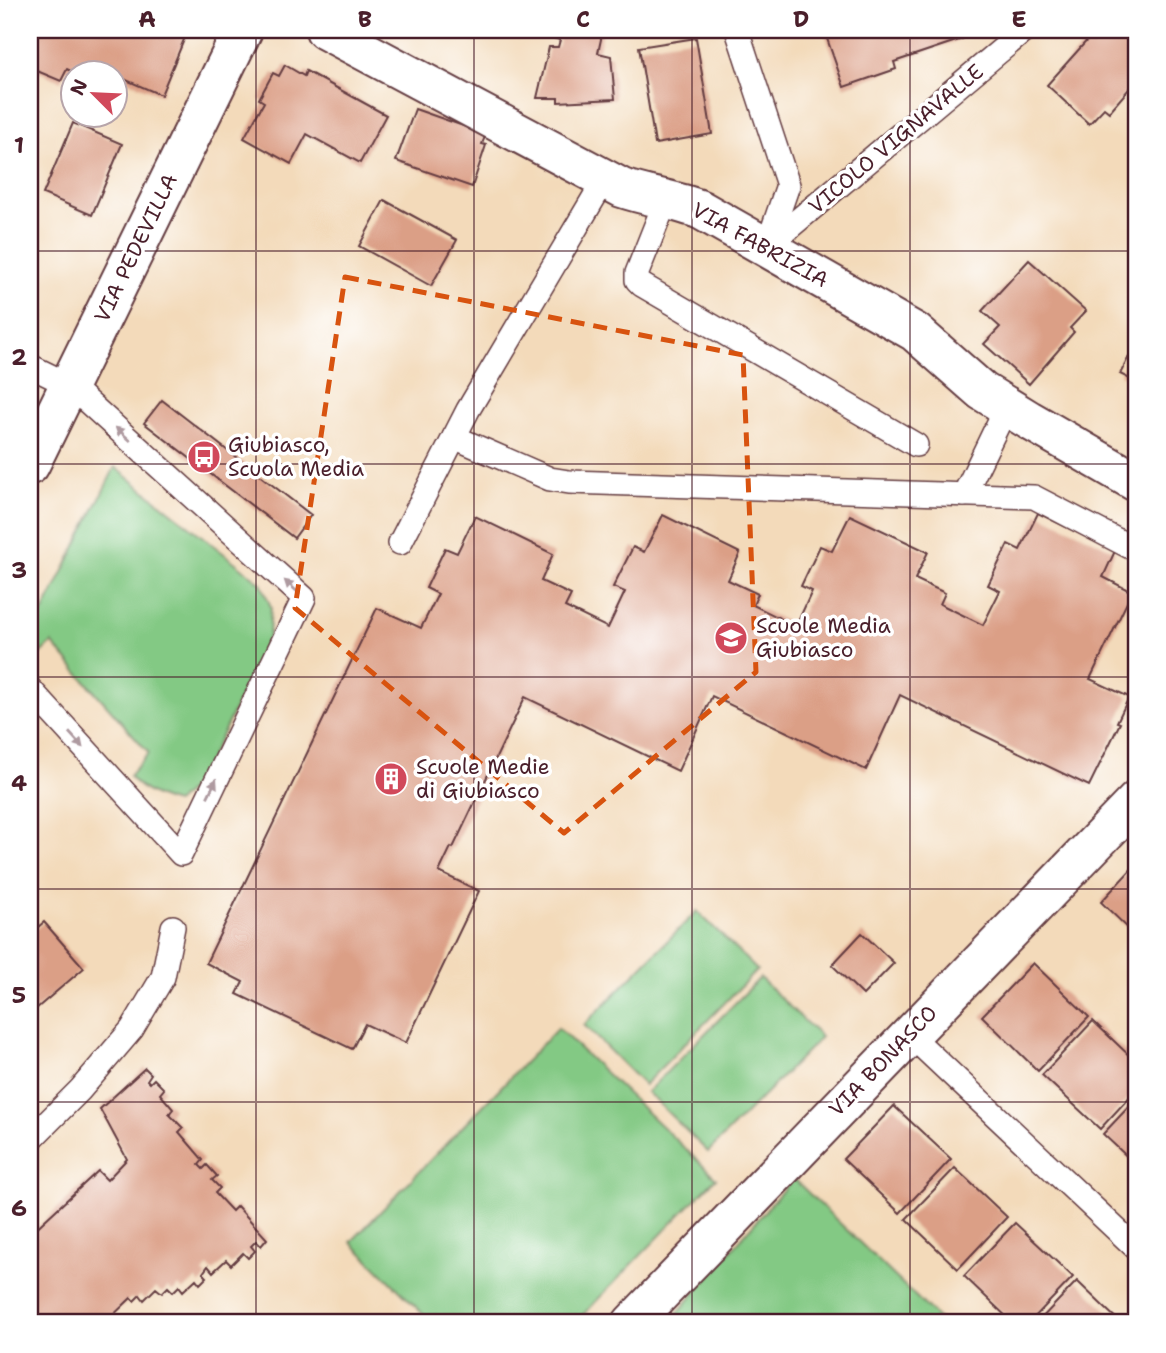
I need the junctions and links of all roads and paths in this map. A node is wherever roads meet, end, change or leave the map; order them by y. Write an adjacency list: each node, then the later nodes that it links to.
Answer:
1 (243, 30): 9 (street, VIA PEDEVILLA)
2 (325, 30): 5 (street, VIA FABRIZIA)
3 (737, 30): 7 (lane)
4 (1025, 30): 7 (lane, VICOLO VIGNAVALLE)
5 (605, 179): 6 (street, VIA FABRIZIA); 11 (lane)
6 (666, 200): 7 (street, VIA FABRIZIA); 12 (lane)
7 (766, 247): 10 (street, VIA FABRIZIA)
8 (30, 366): 9 (lane)
9 (69, 385): 13 (street, VIA PEDEVILLA); 18 (lane, one-way to 9)
10 (1007, 406): 14 (street, VIA FABRIZIA); 15 (lane)
11 (454, 437): 15 (lane); 16 (lane)
12 (915, 445)
13 (30, 465)
14 (1136, 482)
15 (964, 495): 17 (lane)
16 (400, 543)
17 (1136, 550)
18 (30, 689)
19 (1136, 801): 21 (street, VIA BONASCO)
20 (173, 927): 22 (lane)
21 (909, 1034): 23 (lane); 24 (street, VIA BONASCO)
22 (30, 1140)
23 (1136, 1248)
24 (632, 1323)

